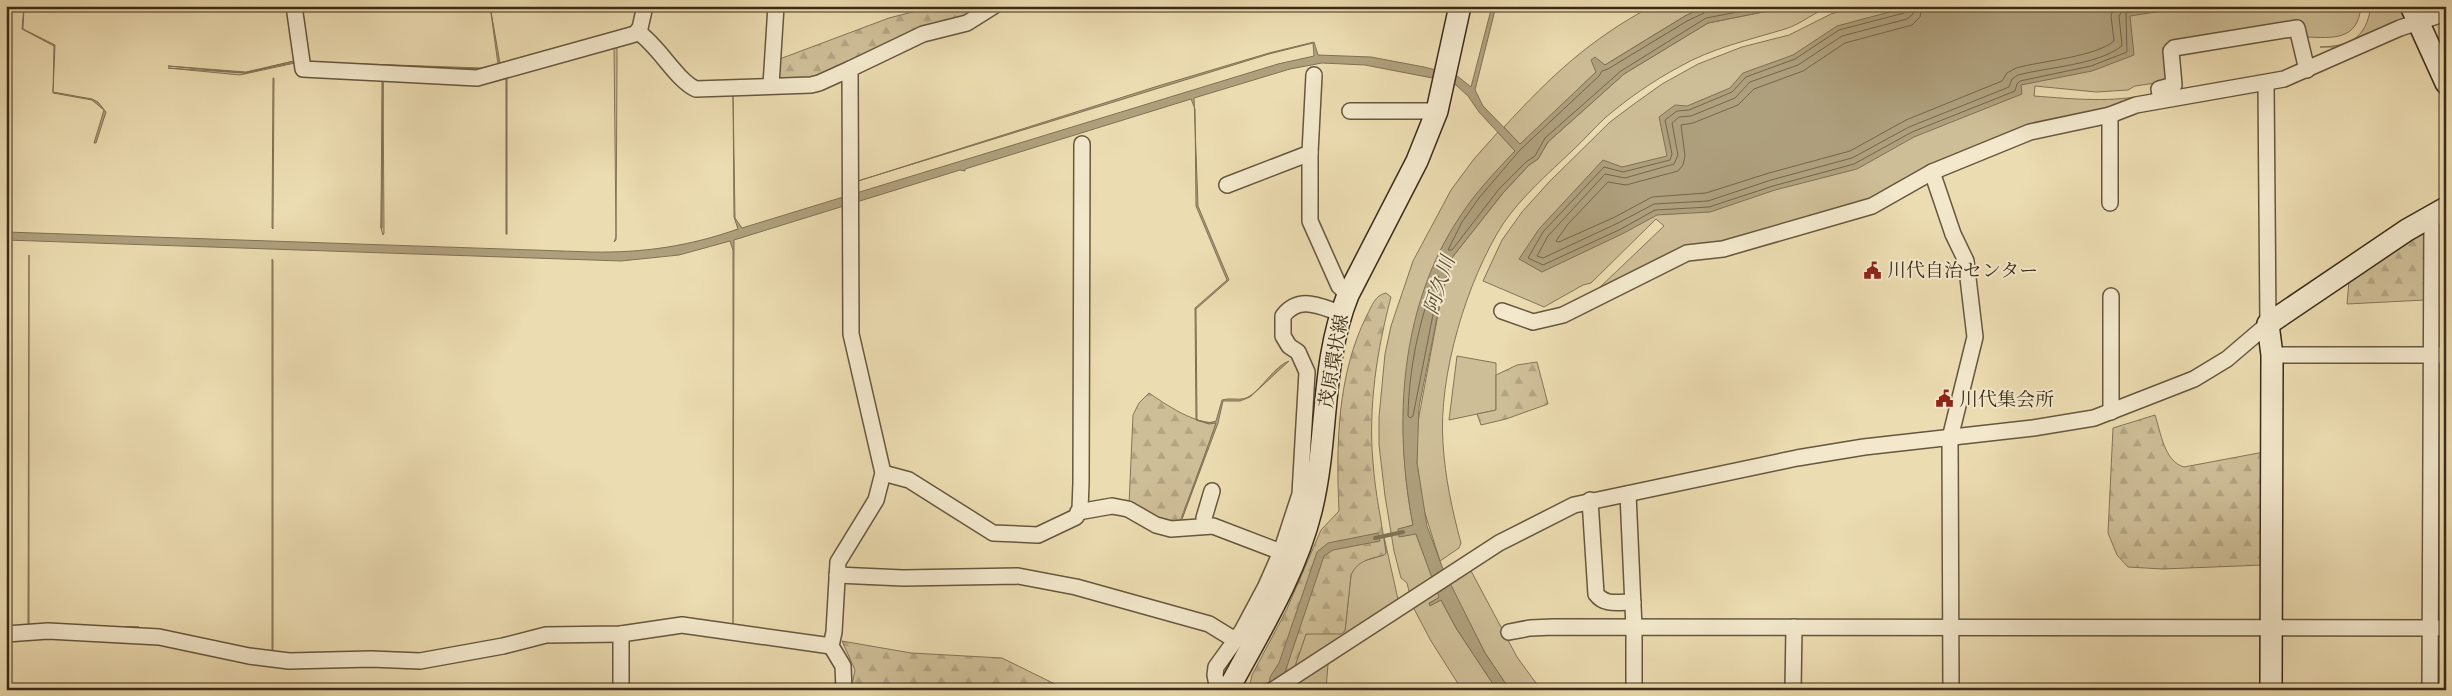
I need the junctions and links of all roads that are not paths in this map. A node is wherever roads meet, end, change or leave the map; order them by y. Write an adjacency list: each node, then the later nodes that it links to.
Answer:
1 (294, 6): 8 (street)
2 (645, 6): 8 (street)
3 (776, 6): 14 (street)
4 (994, 6): 9 (street)
5 (1460, 6): 17 (main road, 茂原環状線)
6 (2446, 13): 7 (street)
7 (2414, 14): 10 (street); 12 (main road)
8 (638, 32): 14 (street)
9 (850, 69): 14 (street); 34 (street)
10 (2307, 70): 13 (street); 15 (street)
11 (1314, 75): 20 (street)
12 (2446, 83)
13 (2266, 84): 15 (street); 28 (street)
14 (771, 85)
15 (2161, 100): 18 (street)
16 (1350, 110): 17 (street)
17 (1437, 111): 26 (main road, 茂原環状線)
18 (2110, 115): 21 (street); 23 (street)
19 (1082, 144): 38 (street)
20 (1310, 152): 22 (street); 26 (street)
21 (1932, 172): 27 (street); 33 (street)
22 (1227, 185)
23 (2110, 203)
24 (2439, 212): 28 (main road); 30 (street)
25 (2111, 296): 32 (street)
26 (1344, 304): 40 (street); 52 (main road, 茂原環状線)
27 (1502, 311)
28 (2268, 324): 29 (main road); 32 (street)
29 (2272, 354): 30 (street); 46 (main road)
30 (2430, 355): 31 (street); 47 (street)
31 (2446, 355)
32 (2111, 412): 33 (street)
33 (1950, 438): 36 (street); 45 (street)
34 (883, 473): 38 (street); 41 (street)
35 (1212, 491): 39 (street)
36 (1628, 494): 37 (street); 42 (street)
37 (1590, 500): 42 (street); 58 (street)
38 (1078, 512): 39 (street)
39 (1205, 525): 40 (street)
40 (1282, 552): 52 (street)
41 (837, 575): 52 (street); 53 (street)
42 (1633, 602): 44 (street)
43 (1794, 627): 44 (street); 45 (street); 60 (street)
44 (1634, 628): 49 (street); 59 (street)
45 (1951, 628): 46 (street); 61 (street)
46 (2271, 628): 47 (street); 62 (main road)
47 (2430, 628): 48 (street); 63 (street)
48 (2446, 628)
49 (1509, 632)
50 (6, 634): 51 (street)
51 (621, 634): 53 (street); 54 (street)
52 (1243, 643): 56 (street); 57 (main road, 茂原環状線)
53 (831, 646): 55 (street)
54 (621, 690)
55 (844, 690)
56 (1218, 690)
57 (1228, 690)
58 (1273, 690)
59 (1634, 690)
60 (1793, 690)
61 (1951, 690)
62 (2271, 690)
63 (2430, 690)

